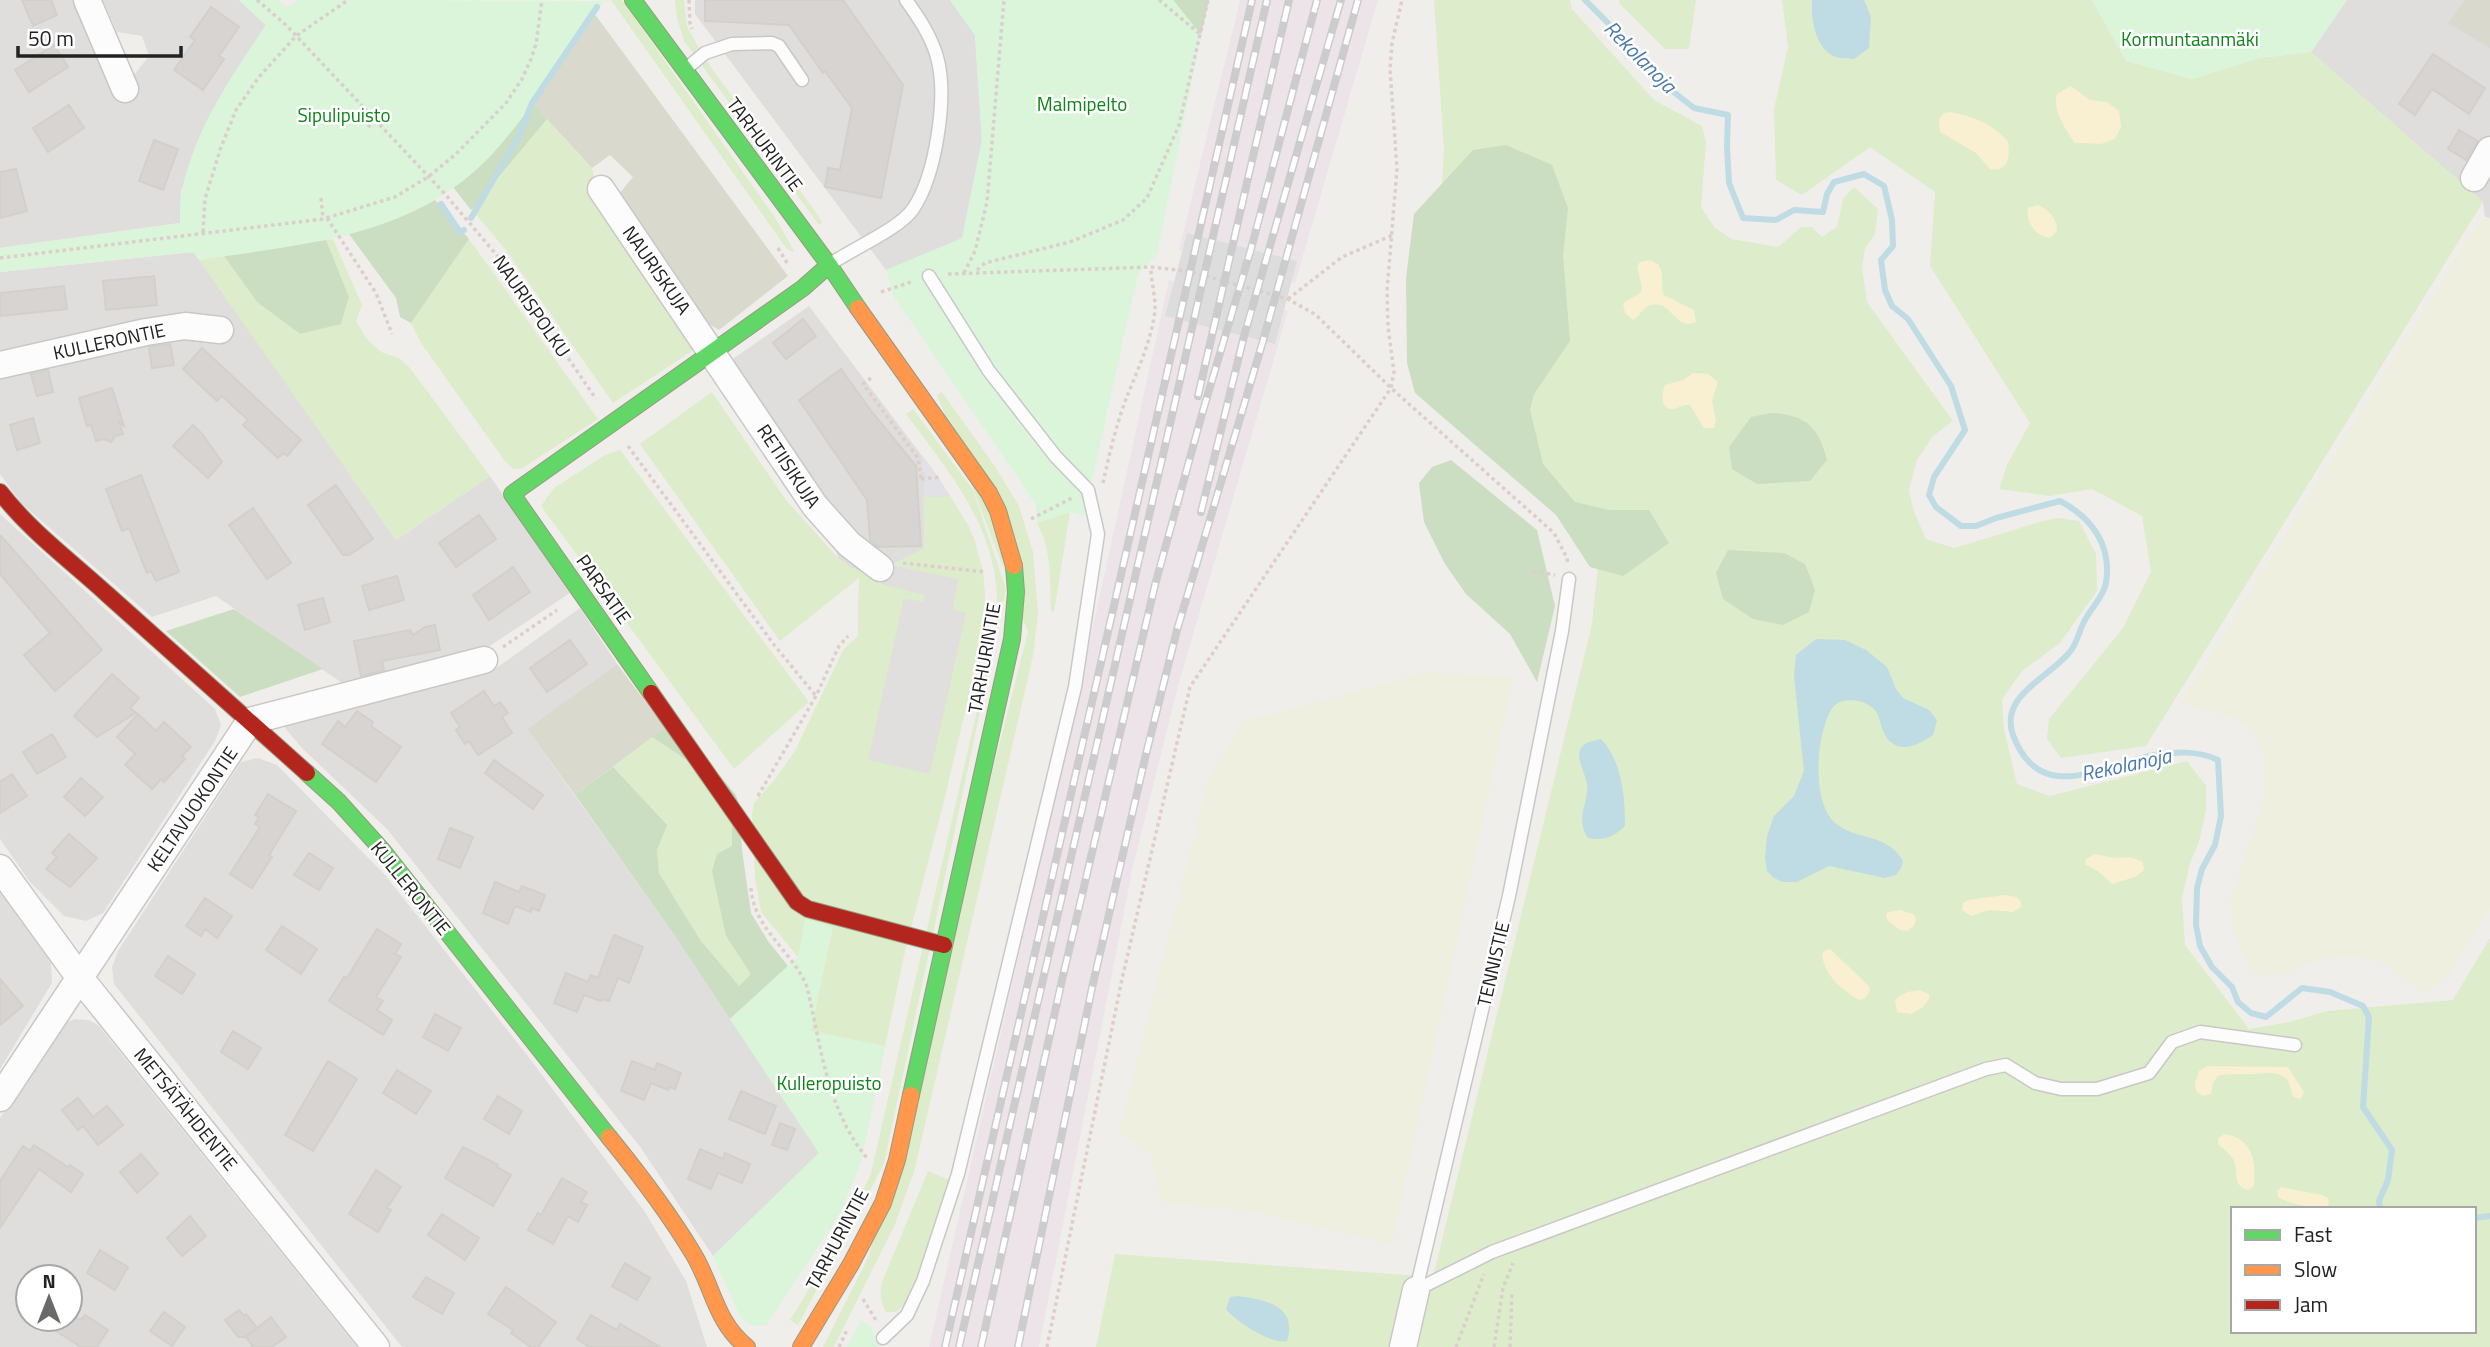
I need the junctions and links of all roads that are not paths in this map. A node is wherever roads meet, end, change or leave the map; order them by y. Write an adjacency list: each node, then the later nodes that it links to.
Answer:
1 (86, 0): 8 (street)
2 (633, 0): 5 (street, TARHURINTIE)
3 (906, 0): 12 (lane)
4 (668, 18): 5 (street)
5 (669, 49): 6 (street, TARHURINTIE)
6 (684, 70): 7 (lane); 12 (street, TARHURINTIE)
7 (802, 80)
8 (125, 89)
9 (2490, 150): 10 (street)
10 (2473, 178)
11 (601, 189): 15 (street, NAURISKUJA)
12 (829, 265): 15 (street, PARSATIE); 23 (street, TARHURINTIE)
13 (929, 276): 28 (lane)
14 (220, 330): 16 (street, KULLERONTIE)
15 (713, 351): 18 (street, RETIISIKUJA); 23 (street, PARSATIE)
16 (0, 365)
17 (0, 492): 21 (street, KULLERONTIE)
18 (880, 568)
19 (1569, 579): 27 (lane, TENNISTIE)
20 (484, 660): 21 (street)
21 (250, 721): 24 (street, KELTAVUOKONTIE); 30 (street, KULLERONTIE)
22 (0, 868): 24 (street, METSÄTÄHDENTIE)
23 (944, 945): 31 (street, TARHURINTIE)
24 (80, 978): 26 (street, KELTAVUOKONTIE); 29 (street, METSÄTÄHDENTIE)
25 (2295, 1045): 27 (lane)
26 (0, 1098)
27 (1416, 1290): 32 (street, TENNISTIE)
28 (883, 1338)
29 (376, 1347)
30 (747, 1347)
31 (801, 1347)
32 (1403, 1347)

